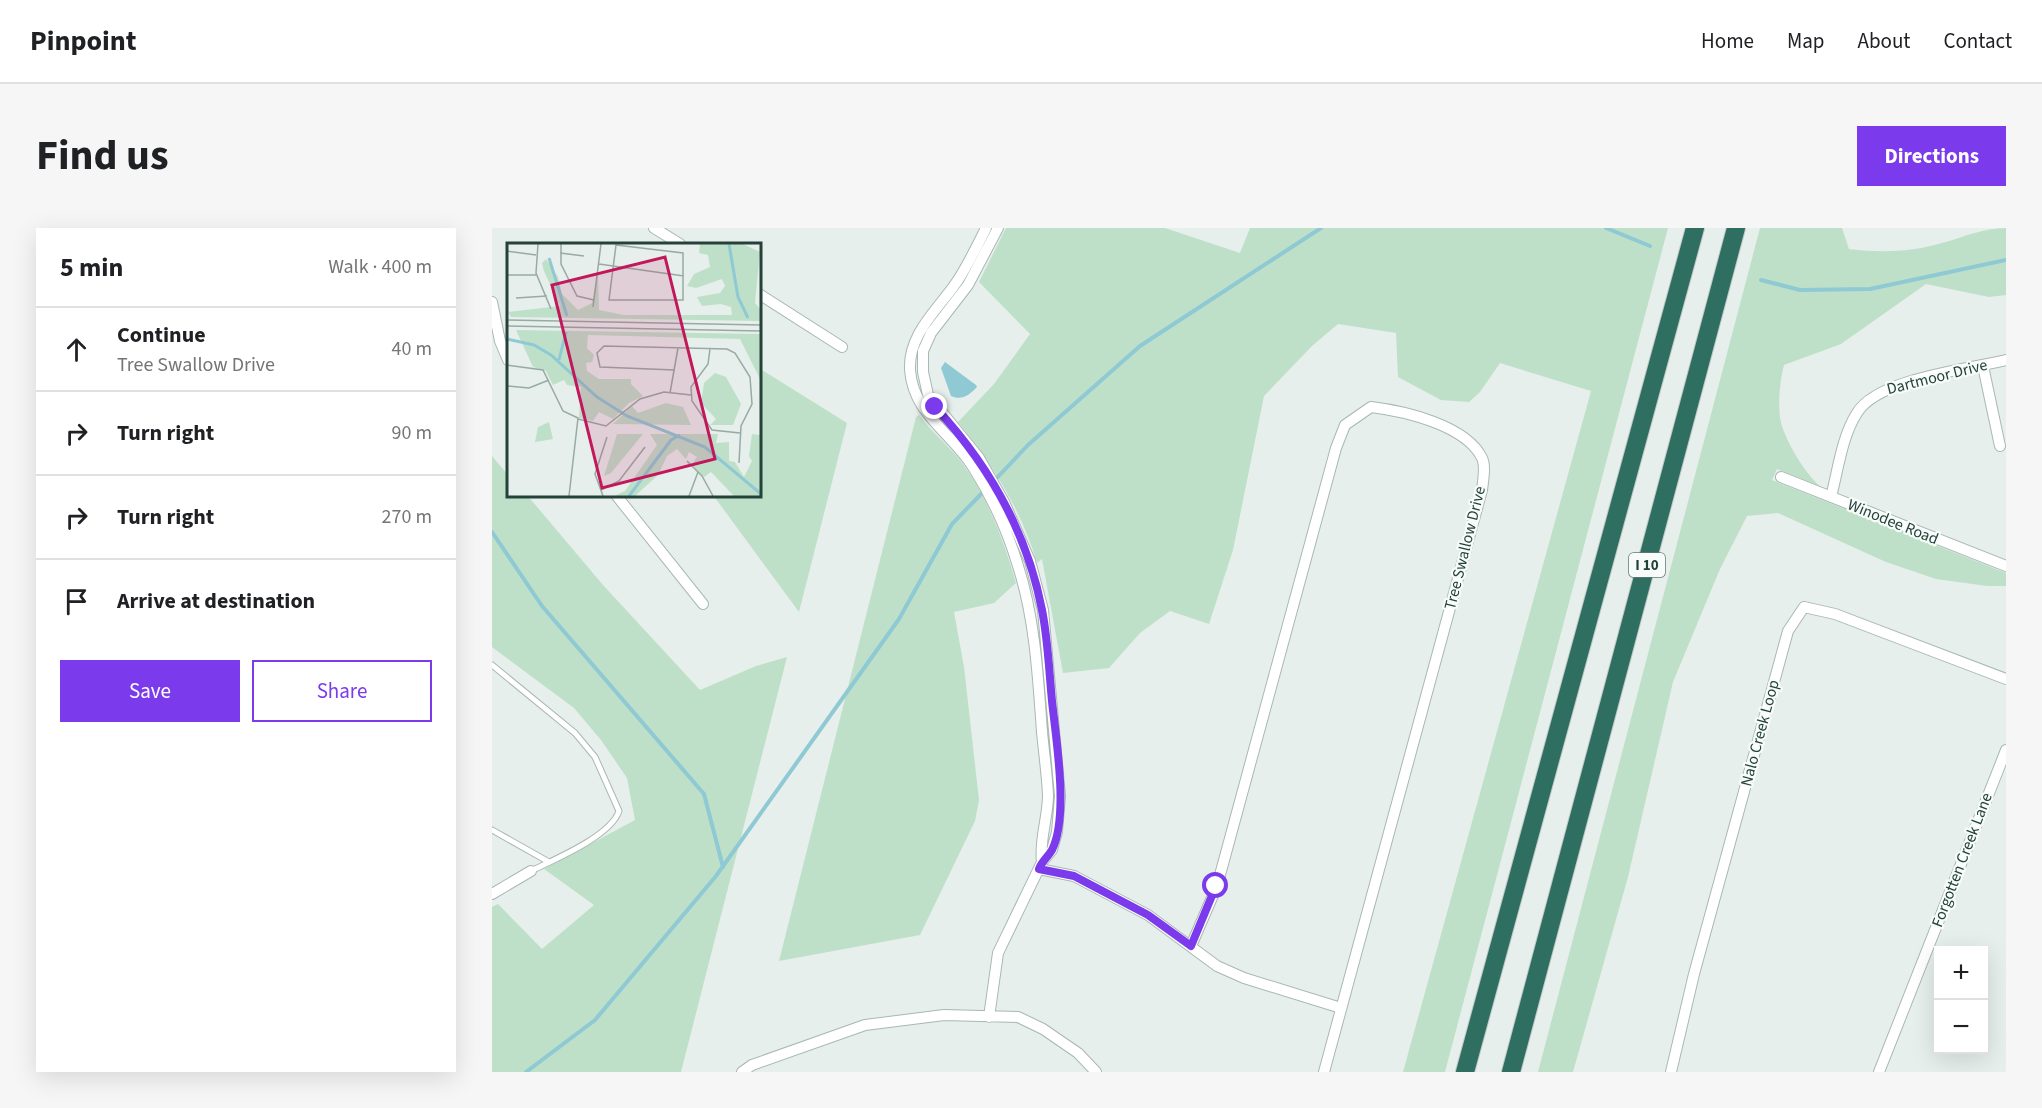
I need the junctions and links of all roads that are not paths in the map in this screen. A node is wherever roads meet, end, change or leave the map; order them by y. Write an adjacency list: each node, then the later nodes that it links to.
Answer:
1 (654, 228): 6 (street)
2 (986, 228): 9 (street)
3 (999, 228): 9 (street)
4 (1695, 228): 37 (highway, I 10)
5 (1736, 228): 38 (highway, I 10)
6 (678, 243)
7 (760, 295): 10 (street)
8 (492, 302): 11 (street)
9 (950, 302): 22 (street)
10 (842, 347)
11 (507, 358)
12 (2006, 360): 13 (street, Dartmoor Drive)
13 (1983, 366): 14 (street); 17 (street, Dartmoor Drive)
14 (2000, 446)
15 (1781, 477): 17 (street, Winodee Road)
16 (617, 496): 19 (street)
17 (1831, 496): 18 (street, Winodee Road)
18 (2006, 566)
19 (704, 604)
20 (492, 665): 27 (lane)
21 (2006, 679): 39 (street, Nalo Creek Loop)
22 (1045, 688): 24 (street); 25 (street)
23 (2006, 750): 40 (street, Forgotten Creek Lane)
24 (1046, 772): 25 (street); 28 (street)
25 (1059, 772): 28 (street)
26 (492, 830): 27 (lane)
27 (549, 862): 29 (lane)
28 (1040, 866): 31 (street); 33 (street)
29 (531, 871): 30 (street)
30 (492, 894)
31 (1191, 946): 32 (street); 32 (street, Tree Swallow Drive)
32 (1341, 1008): 36 (street, Tree Swallow Drive)
33 (989, 1017): 34 (street); 35 (street)
34 (742, 1072)
35 (1096, 1072)
36 (1324, 1072)
37 (1465, 1072)
38 (1511, 1072)
39 (1671, 1072)
40 (1879, 1072)

